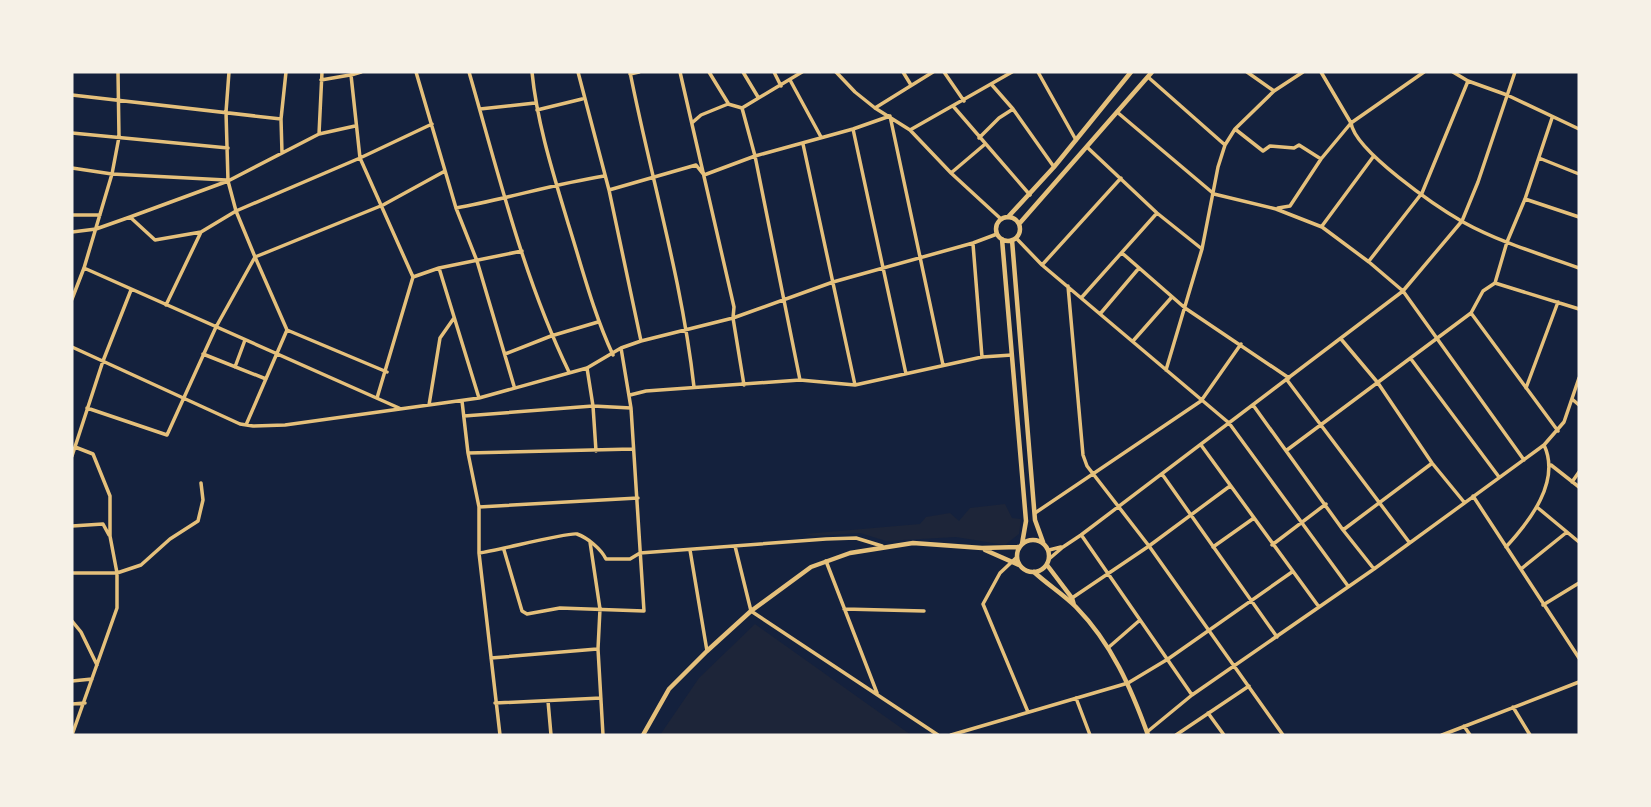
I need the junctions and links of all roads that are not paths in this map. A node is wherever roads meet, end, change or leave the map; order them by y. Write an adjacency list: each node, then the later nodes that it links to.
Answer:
1 (118, 72): 43 (street)
2 (229, 72): 53 (street)
3 (286, 72): 57 (street)
4 (322, 72): 33 (street)
5 (361, 72): 31 (street)
6 (416, 72): 60 (street)
7 (469, 72): 50 (street)
8 (532, 72): 45 (street)
9 (578, 72): 42 (street)
10 (639, 72): 29 (street)
11 (680, 72): 58 (street)
12 (709, 72): 46 (street)
13 (743, 72): 41 (street)
14 (774, 72): 37 (street)
15 (802, 72): 32 (street)
16 (836, 72): 49 (street)
17 (903, 72): 35 (street)
18 (933, 72): 35 (street)
19 (944, 72): 44 (street)
20 (1012, 72): 36 (street)
21 (1038, 72): 71 (street)
22 (1131, 72): 71 (main road)
23 (1247, 72): 38 (street)
24 (1303, 72): 38 (street)
25 (1321, 72): 59 (street)
26 (1424, 72): 59 (street)
27 (1453, 72): 34 (street)
28 (1515, 72): 40 (street)
29 (630, 73): 91 (street)
30 (1150, 74): 54 (main road); 74 (street)
31 (351, 75): 33 (street); 61 (street)
32 (790, 79): 37 (street); 69 (street)
33 (321, 80): 67 (street)
34 (1468, 81): 40 (street); 96 (street)
35 (911, 85): 49 (street)
36 (992, 85): 44 (street); 51 (street)
37 (781, 86): 41 (street)
38 (1274, 91): 62 (street)
39 (72, 95): 43 (street)
40 (1507, 95): 56 (street); 112 (street)
41 (758, 97): 48 (street)
42 (583, 99): 52 (street); 90 (street)
43 (120, 101): 53 (street); 68 (street)
44 (964, 101): 47 (street)
45 (535, 103): 50 (street); 52 (street)
46 (728, 104): 48 (street); 58 (street)
47 (953, 106): 65 (street); 70 (street)
48 (742, 108): 78 (street)
49 (874, 108): 55 (street)
50 (480, 109): 99 (street)
51 (1013, 109): 70 (street); 84 (street)
52 (537, 110): 94 (street)
53 (226, 112): 57 (street); 75 (street)
54 (1117, 113): 76 (main road); 97 (street)
55 (890, 117): 64 (street); 65 (street); 127 (street)
56 (1552, 118): 63 (street); 81 (street)
57 (281, 119): 77 (street)
58 (693, 122): 89 (street)
59 (1351, 123): 79 (street); 82 (street)
60 (432, 124): 80 (street); 85 (street)
61 (355, 127): 67 (street); 80 (street)
62 (1235, 129): 74 (street); 82 (street)
63 (1579, 129)
64 (853, 130): 69 (street); 131 (street)
65 (910, 130): 86 (street)
66 (72, 133): 68 (street)
67 (319, 134): 77 (street)
68 (119, 137): 75 (street); 87 (street)
69 (821, 137): 72 (street)
70 (979, 138): 73 (street)
71 (1076, 140): 84 (main road)
72 (803, 144): 78 (street); 137 (street)
73 (985, 144): 86 (street); 98 (street)
74 (1225, 145): 97 (street)
75 (228, 148): 93 (street)
76 (1088, 148): 92 (street); 113 (main road)
77 (282, 153): 93 (street)
78 (755, 156): 89 (street); 145 (street)
79 (1373, 157): 96 (street); 114 (street)
80 (360, 158): 101 (street); 104 (street)
81 (1539, 158): 88 (street); 100 (street)
82 (1321, 159): 103 (street)
83 (72, 167): 87 (street)
84 (1054, 167): 98 (main road)
85 (445, 171): 101 (street); 102 (street)
86 (951, 173): 111 (street)
87 (113, 174): 93 (street); 107 (street)
88 (1579, 174)
89 (704, 175): 91 (street); 153 (street)
90 (604, 176): 94 (street); 95 (street)
91 (655, 177): 95 (street); 157 (street)
92 (1121, 178): 105 (street); 130 (street)
93 (228, 181): 104 (street); 108 (street)
94 (557, 184): 99 (street); 154 (street)
95 (609, 190): 162 (street)
96 (1422, 193): 112 (street); 129 (street)
97 (1214, 194): 103 (street); 123 (street)
98 (1030, 195): 109 (main road)
99 (507, 199): 102 (street); 124 (street)
100 (1524, 199): 110 (street); 121 (street)
101 (383, 205): 126 (street); 136 (street)
102 (456, 208): 128 (street)
103 (1276, 209): 114 (street)
104 (236, 211): 117 (street); 126 (street)
105 (1157, 213): 123 (street); 125 (street)
106 (72, 215): 107 (street)
107 (100, 215): 115 (street)
108 (130, 217): 115 (street); 117 (street)
109 (1008, 217): 111 (main road); 113 (main road)
110 (1579, 217)
111 (1001, 219): 118 (main road)
112 (1462, 221): 121 (street); 141 (street)
113 (1019, 224): 120 (main road)
114 (1322, 227): 129 (street)
115 (96, 229): 116 (street); 132 (street)
116 (72, 232)
117 (201, 232): 147 (street)
118 (997, 234): 119 (main road); 122 (street)
119 (1002, 239): 120 (main road); 171 (main road)
120 (1014, 239): 130 (street); 238 (main road)
121 (1507, 242): 135 (street); 138 (street)
122 (973, 243): 127 (street); 172 (street)
123 (1202, 249): 148 (street)
124 (522, 251): 128 (street); 158 (street)
125 (1122, 253): 134 (street); 142 (street)
126 (255, 257): 155 (street); 156 (street)
127 (920, 257): 131 (street); 175 (street)
128 (477, 261): 133 (street); 169 (street)
129 (1369, 261): 141 (street)
130 (1042, 265): 139 (street)
131 (884, 267): 137 (street); 181 (street)
132 (84, 268): 140 (street); 144 (street)
133 (439, 268): 136 (street); 152 (street)
134 (1139, 268): 143 (street); 151 (street)
135 (1579, 268)
136 (413, 277): 179 (street)
137 (833, 282): 145 (street); 188 (street)
138 (1495, 283): 146 (street); 150 (street)
139 (1068, 286): 142 (street); 224 (street)
140 (131, 289): 147 (street); 174 (street)
141 (1403, 291): 159 (street); 160 (street)
142 (1082, 297): 151 (street)
143 (1171, 297): 148 (street); 163 (street)
144 (72, 299)
145 (783, 301): 153 (street); 185 (street)
146 (1558, 302): 149 (street); 191 (street)
147 (166, 305): 155 (street)
148 (1185, 308): 164 (street); 178 (street)
149 (1579, 309)
150 (1471, 313): 160 (street); 191 (street)
151 (1100, 314): 163 (street)
152 (454, 318): 195 (street); 199 (street)
153 (733, 318): 157 (street); 187 (street)
154 (598, 322): 158 (street); 170 (street)
155 (216, 327): 161 (street); 167 (street)
156 (287, 330): 168 (street); 179 (street)
157 (687, 330): 162 (street); 190 (street)
158 (551, 336): 169 (street); 180 (street)
159 (1340, 339): 184 (street); 186 (street)
160 (1438, 339): 173 (street); 219 (street)
161 (245, 340): 168 (street); 176 (street)
162 (641, 341): 166 (street)
163 (1133, 341): 178 (street)
164 (1241, 344): 184 (street); 198 (street)
165 (72, 347): 174 (street)
166 (621, 348): 170 (street); 192 (street)
167 (203, 354): 176 (street); 193 (street)
168 (277, 354): 183 (street); 194 (street)
169 (505, 354): 189 (street)
170 (613, 355): 177 (street)
171 (1012, 355): 172 (street); 253 (main road)
172 (982, 357): 175 (street)
173 (1411, 359): 186 (street); 225 (street)
174 (103, 361): 193 (street); 203 (street)
175 (943, 366): 181 (street)
176 (235, 367): 183 (street)
177 (587, 368): 180 (street); 202 (street)
178 (1166, 370): 198 (street)
179 (387, 372): 194 (street)
180 (569, 373): 189 (street)
181 (906, 374): 188 (street)
182 (1579, 378): 196 (street)
183 (266, 379): 208 (street)
184 (1288, 379): 200 (street); 209 (street)
185 (800, 380): 187 (street); 188 (street)
186 (1378, 383): 209 (street); 220 (street)
187 (744, 384): 190 (street)
188 (855, 385)
189 (514, 386): 195 (street)
190 (694, 387): 192 (street)
191 (1526, 388): 210 (street)
192 (629, 396): 205 (street)
193 (182, 398): 203 (street); 208 (street)
194 (377, 398): 204 (street)
195 (479, 398): 197 (street)
196 (1572, 399): 201 (street); 210 (street)
197 (462, 401): 199 (street); 206 (street)
198 (1201, 401): 207 (street); 224 (street)
199 (429, 405): 204 (street)
200 (1253, 405): 207 (street); 215 (street)
201 (1579, 405)
202 (593, 406): 205 (street); 206 (street); 216 (street)
203 (87, 408): 213 (street)
204 (401, 408): 208 (street)
205 (631, 408): 214 (street)
206 (464, 416): 217 (street)
207 (1229, 423): 211 (street); 241 (street)
208 (246, 425)
209 (1320, 425): 215 (street); 234 (street)
210 (1558, 431): 212 (street)
211 (1201, 445): 223 (street); 228 (street)
212 (1544, 445): 219 (street); 221 (street)
213 (75, 447): 218 (street); 245 (street)
214 (633, 449): 216 (street); 231 (street)
215 (1287, 450): 233 (street)
216 (596, 451): 217 (street)
217 (468, 453): 236 (street)
218 (72, 456)
219 (1524, 460): 225 (street)
220 (1432, 463): 232 (street); 234 (street)
221 (1551, 465): 227 (street); 237 (street)
222 (1579, 472): 227 (street)
223 (1162, 474): 235 (street); 239 (street)
224 (1092, 475): 235 (street); 238 (street)
225 (1499, 477): 230 (street)
226 (201, 482): 272 (street)
227 (1572, 482): 229 (street)
228 (1230, 486): 239 (street); 240 (street)
229 (1579, 487)
230 (1472, 496): 232 (street); 258 (street)
231 (638, 498): 236 (street); 264 (street)
232 (1464, 502): 249 (street)
233 (1326, 504): 241 (street); 243 (street)
234 (1378, 504): 243 (street); 249 (street)
235 (1119, 506): 246 (street); 254 (street)
236 (480, 507): 263 (street)
237 (1538, 507): 244 (street); 258 (street)
238 (1035, 513): 248 (main road)
239 (1191, 515): 254 (street); 257 (street)
240 (1254, 518): 251 (street); 257 (street)
241 (1301, 523): 251 (street); 278 (street)
242 (72, 526): 245 (street)
243 (1343, 530): 270 (street)
244 (1567, 532): 250 (street); 271 (street)
245 (110, 536): 272 (street)
246 (1081, 536): 256 (street); 276 (street)
247 (590, 542): 260 (street); 264 (street); 285 (street)
248 (1043, 542): 253 (main road); 262 (main road)
249 (1409, 542): 270 (street)
250 (1579, 542)
251 (1272, 545): 274 (street)
252 (734, 546): 255 (street); 261 (street); 287 (street)
253 (1021, 546): 259 (main road); 265 (main road)
254 (1149, 546): 276 (street); 291 (street)
255 (884, 547): 259 (main road); 266 (main road)
256 (1063, 547): 262 (street); 268 (street)
257 (1213, 547): 281 (street)
258 (1506, 547): 271 (street)
259 (982, 548): 267 (main road)
260 (504, 550): 263 (street); 285 (street)
261 (690, 550): 264 (street); 295 (street)
262 (1049, 550): 268 (main road)
263 (479, 554): 296 (street)
264 (640, 554): 285 (street)
265 (1017, 557): 267 (street); 269 (main road)
266 (826, 561): 286 (street); 287 (main road)
267 (1010, 561): 269 (main road); 315 (street)
268 (1048, 562): 273 (main road); 280 (main road)
269 (1020, 566): 273 (main road)
270 (1374, 569): 278 (street)
271 (1521, 569): 282 (street)
272 (117, 572): 275 (street); 299 (street)
273 (1034, 572): 279 (main road)
274 (1292, 572): 281 (street); 284 (street)
275 (72, 573)
276 (1107, 575): 280 (street); 290 (street)
277 (1579, 583): 282 (street)
278 (1349, 587): 284 (street)
279 (1065, 598): 280 (street); 283 (main road)
280 (1072, 598): 283 (main road)
281 (1252, 600): 291 (street); 292 (street)
282 (1543, 605): 297 (street)
283 (1074, 606): 293 (main road)
284 (1319, 607): 292 (street)
285 (600, 609): 294 (street)
286 (844, 609): 288 (street); 307 (street)
287 (751, 611): 295 (main road); 307 (street)
288 (924, 611)
289 (72, 621): 299 (street)
290 (1140, 621): 293 (street); 298 (street)
291 (1209, 631): 298 (street); 300 (street)
292 (1277, 637): 300 (street)
293 (1108, 648): 304 (main road)
294 (598, 649): 296 (street); 308 (street)
295 (707, 651): 324 (main road)
296 (491, 658): 312 (street)
297 (1579, 658)
298 (1168, 659): 304 (street); 306 (street)
299 (97, 665): 301 (street)
300 (1233, 666): 305 (street); 306 (street)
301 (92, 679): 302 (street); 311 (street)
302 (72, 681)
303 (1579, 681): 314 (street)
304 (1128, 683): 309 (street); 319 (main road)
305 (1249, 686): 316 (street); 331 (street)
306 (1192, 695): 319 (street)
307 (878, 696): 325 (street)
308 (601, 698): 310 (street); 323 (street)
309 (1076, 698): 315 (street); 327 (street)
310 (548, 701): 312 (street); 322 (street)
311 (85, 703): 313 (street); 320 (street)
312 (495, 703): 321 (street)
313 (72, 704)
314 (1513, 707): 317 (street); 334 (street)
315 (1028, 712): 326 (street)
316 (1208, 713): 318 (street); 330 (street)
317 (1464, 726): 332 (street); 333 (street)
318 (1187, 727): 328 (street); 329 (street)
319 (1148, 734)
320 (72, 735)
321 (500, 735)
322 (551, 735)
323 (603, 735)
324 (643, 735)
325 (937, 735)
326 (951, 735)
327 (1090, 735)
328 (1176, 735)
329 (1191, 735)
330 (1224, 735)
331 (1283, 735)
332 (1442, 735)
333 (1470, 735)
334 (1530, 735)

